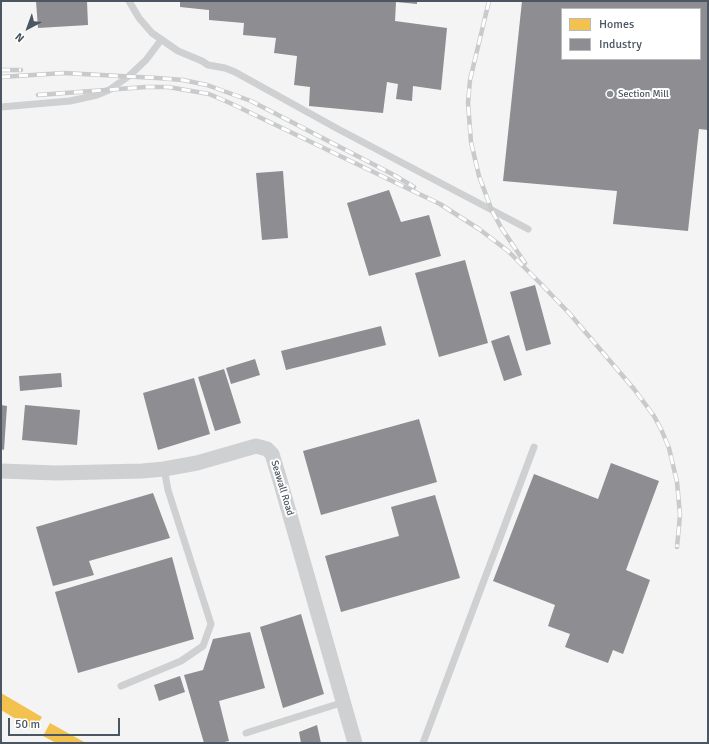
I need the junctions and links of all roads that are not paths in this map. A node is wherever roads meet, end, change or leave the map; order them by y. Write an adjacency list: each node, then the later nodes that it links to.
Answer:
1 (129, 1): 2 (lane)
2 (161, 40): 3 (lane); 4 (lane)
3 (1, 107)
4 (528, 229)
5 (534, 447): 12 (lane)
6 (164, 469): 7 (street, Seawall Road); 8 (lane); 9 (street, Seawall Road)
7 (1, 472)
8 (121, 686)
9 (344, 702): 10 (lane); 11 (street, Seawall Road)
10 (246, 733)
11 (355, 743)
12 (423, 743)

